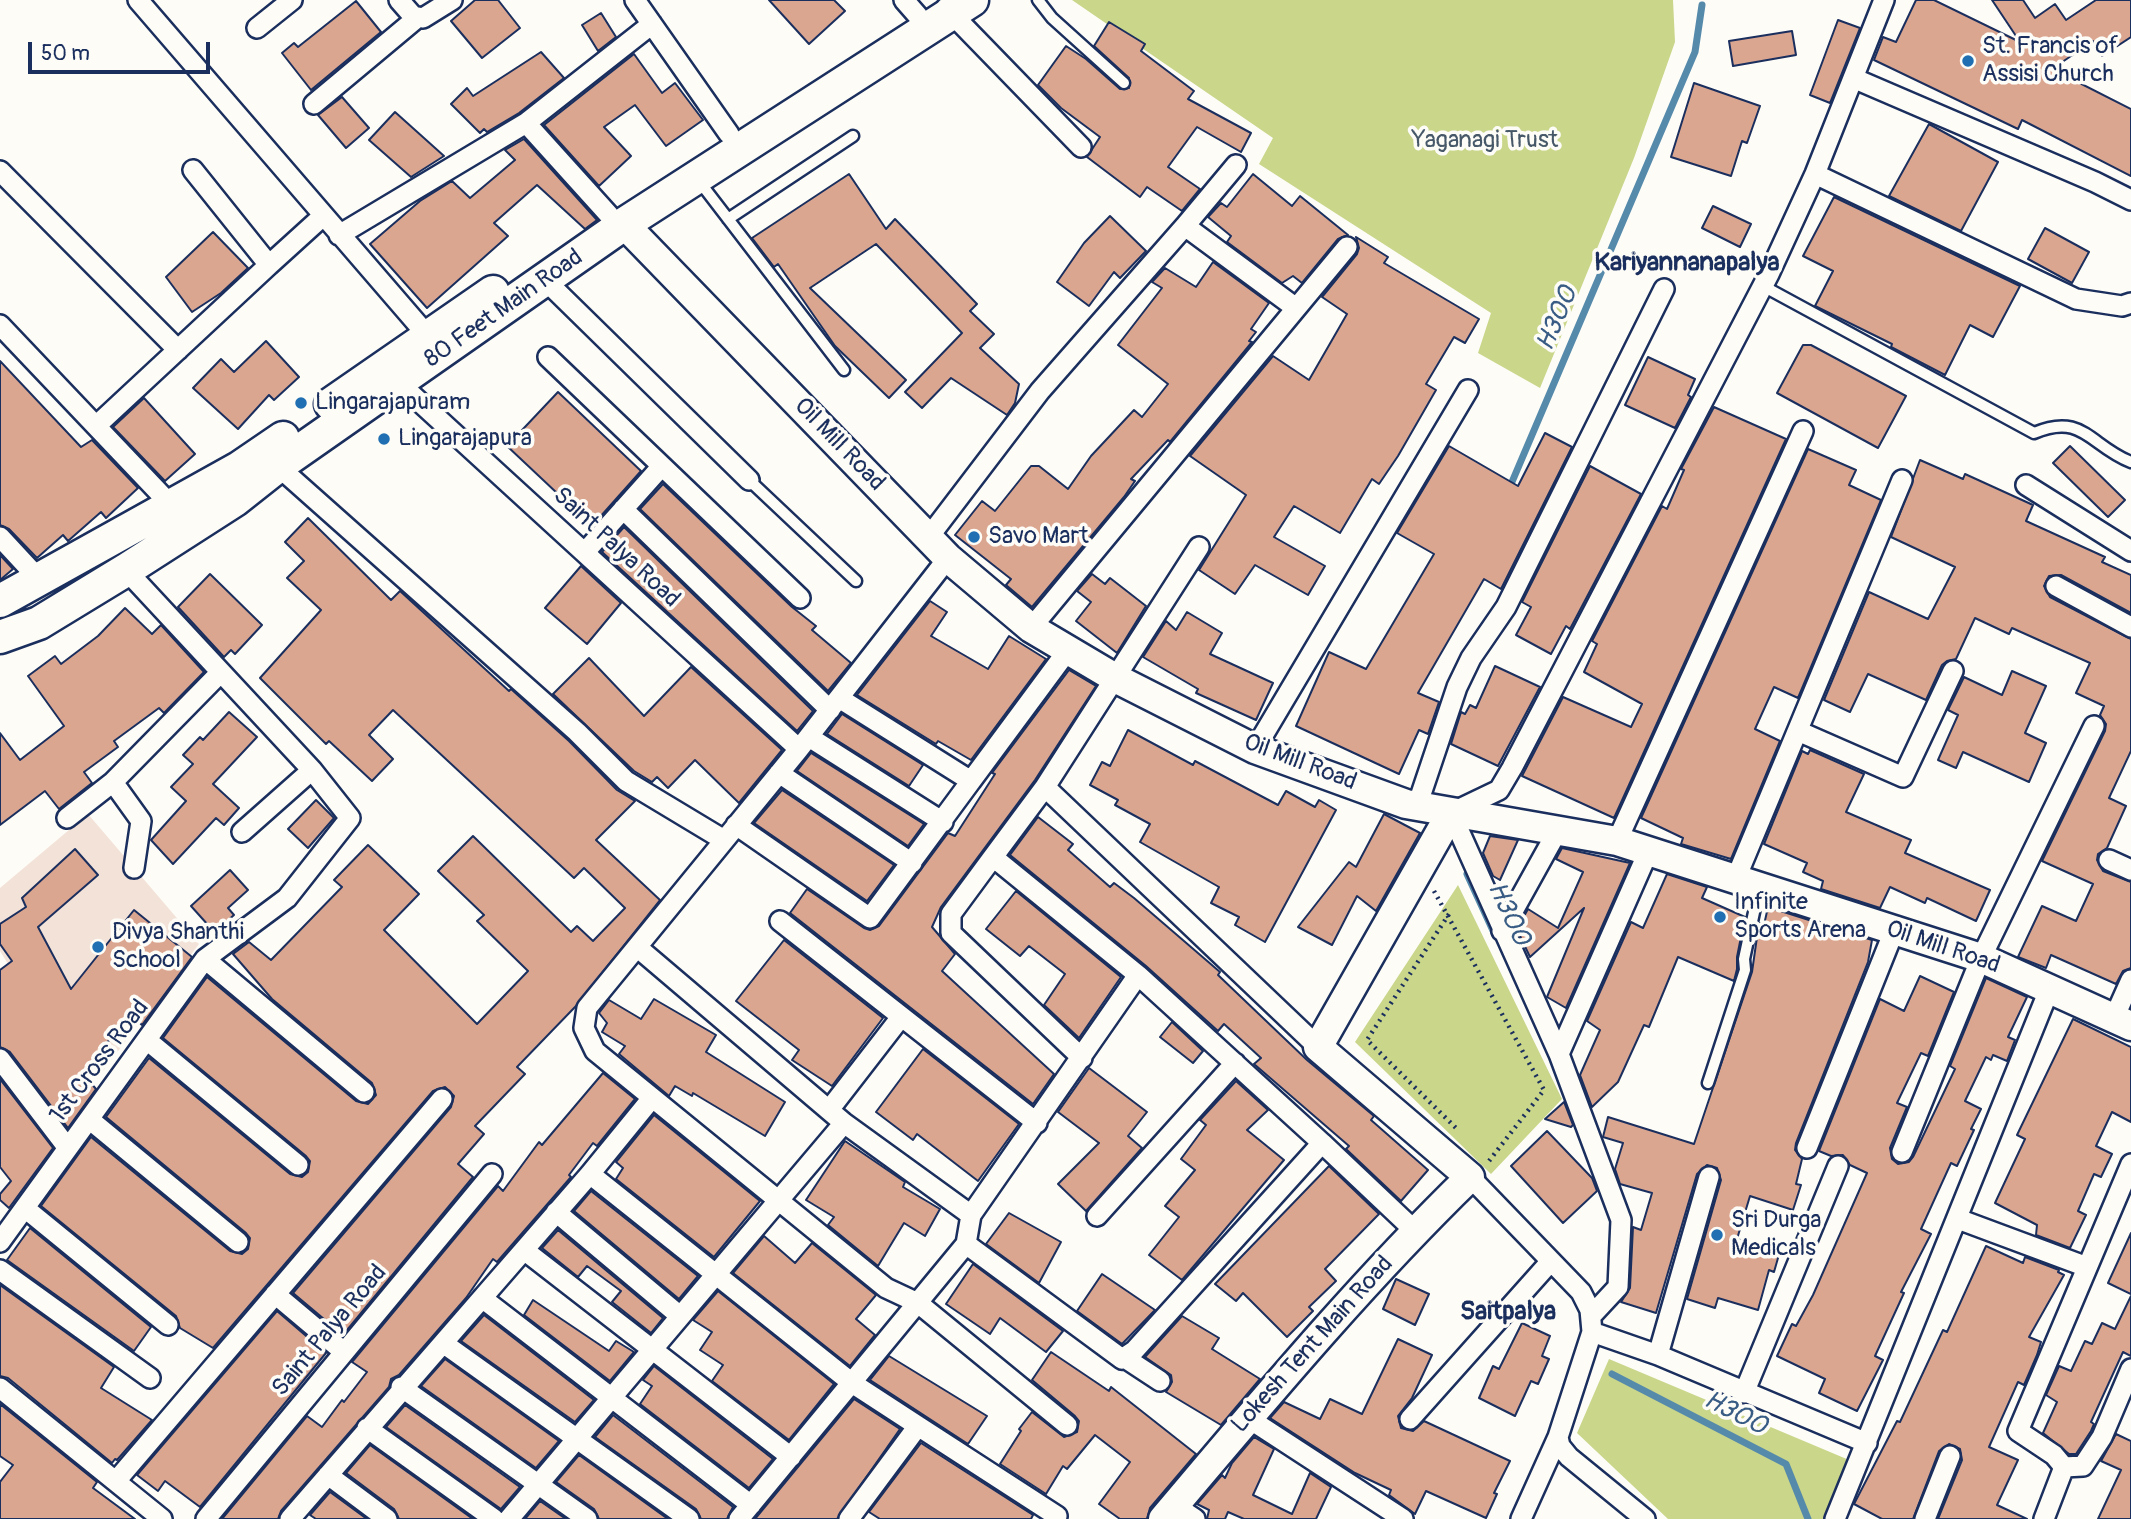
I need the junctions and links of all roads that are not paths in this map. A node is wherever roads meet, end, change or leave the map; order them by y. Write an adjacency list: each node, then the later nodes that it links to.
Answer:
1 (138, 0): 25 (street)
2 (292, 0): 11 (street)
3 (400, 0): 9 (street)
4 (452, 0): 9 (street)
5 (635, 0): 10 (street)
6 (1038, 0): 13 (lane)
7 (1884, 0): 12 (street)
8 (938, 5): 16 (main road, 80 Feet Main Road); 18 (street); 23 (main road, 80 Feet Main Road)
9 (417, 18): 14 (street)
10 (652, 24): 15 (street); 16 (street)
11 (257, 28)
12 (1853, 78): 22 (street); 24 (street)
13 (1125, 83)
14 (314, 104)
15 (526, 122): 27 (street); 29 (street)
16 (729, 134): 27 (main road, 80 Feet Main Road)
17 (853, 136): 26 (lane)
18 (1081, 147)
19 (1236, 165): 28 (street)
20 (192, 170): 31 (street)
21 (0, 171): 39 (street)
22 (1815, 174): 33 (street); 35 (street)
23 (697, 178): 26 (lane); 27 (main road, 80 Feet Main Road)
24 (2131, 200)
25 (323, 216): 29 (street); 31 (street)
26 (728, 219): 41 (lane)
27 (617, 220): 32 (main road, 80 Feet Main Road); 38 (main road, 80 Feet Main Road); 55 (street, Oil Mill Road)
28 (1185, 226): 36 (street); 55 (street)
29 (339, 235): 38 (street)
30 (1347, 247): 36 (street)
31 (269, 265): 39 (street)
32 (545, 280): 42 (main road, 80 Feet Main Road); 49 (street)
33 (1763, 286): 47 (lane); 84 (street)
34 (1664, 289): 83 (street)
35 (2131, 303)
36 (1296, 308): 67 (street)
37 (0, 325): 44 (street)
38 (427, 335): 46 (main road, 80 Feet Main Road)
39 (178, 350): 44 (street)
40 (548, 357): 48 (street)
41 (844, 370)
42 (399, 383): 46 (main road, 80 Feet Main Road); 58 (street, Saint Palya Road)
43 (1468, 390): 77 (street)
44 (96, 426): 52 (street)
45 (1803, 430): 90 (street)
46 (260, 462): 52 (main road, 80 Feet Main Road); 60 (main road, 80 Feet Main Road); 89 (street)
47 (2131, 462)
48 (661, 467): 53 (street); 64 (street)
49 (750, 480): 62 (lane)
50 (1902, 480): 75 (street)
51 (2026, 485): 57 (street)
52 (170, 504): 61 (main road, 80 Feet Main Road)
53 (623, 509): 58 (street); 73 (street)
54 (0, 537): 61 (street)
55 (928, 538): 59 (street, Oil Mill Road)
56 (1199, 547): 72 (street)
57 (2131, 551)
58 (585, 552): 76 (street, Saint Palya Road)
59 (948, 558): 67 (street, Oil Mill Road); 73 (street)
60 (126, 570): 68 (main road, 80 Feet Main Road); 71 (street)
61 (38, 578): 65 (main road, 80 Feet Main Road)
62 (856, 581)
63 (2056, 586): 66 (street)
64 (800, 598)
65 (0, 601)
66 (2131, 627)
67 (1031, 628): 69 (street, Oil Mill Road)
68 (0, 637)
69 (1068, 650): 72 (street, Oil Mill Road); 80 (street)
70 (1953, 671): 75 (street)
71 (220, 673): 78 (street); 81 (street)
72 (1117, 679): 77 (street, Oil Mill Road); 82 (street)
73 (834, 704): 76 (street); 80 (street)
74 (2094, 726): 102 (street)
75 (1798, 731): 97 (street)
76 (804, 743): 79 (street); 86 (street, Saint Palya Road)
77 (1255, 749): 83 (street, Oil Mill Road)
78 (312, 770): 88 (street); 103 (street, 1st Cross Road)
79 (779, 774): 89 (street); 94 (street)
80 (971, 780): 86 (street)
81 (113, 782): 85 (street); 95 (street)
82 (1045, 787): 92 (street); 110 (street)
83 (1417, 806): 84 (street, Oil Mill Road)
84 (1451, 813): 87 (street, Oil Mill Road); 99 (street); 110 (street)
85 (67, 818)
86 (943, 822): 94 (street)
87 (1558, 830): 90 (street, Oil Mill Road); 99 (street)
88 (242, 832)
89 (730, 833): 94 (street); 101 (street)
90 (1617, 841): 91 (street, Oil Mill Road)
91 (1649, 850): 97 (street, Oil Mill Road); 111 (street)
92 (993, 857): 104 (street); 112 (street)
93 (2109, 860): 96 (street)
94 (912, 863)
95 (134, 868)
96 (2131, 870)
97 (1748, 882): 100 (street, Oil Mill Road); 115 (lane)
98 (780, 921): 107 (street)
99 (1502, 931): 111 (street)
100 (1894, 931): 102 (street, Oil Mill Road); 125 (street)
101 (637, 947): 118 (street); 119 (street)
102 (1981, 958): 106 (street, Oil Mill Road); 126 (street)
103 (205, 959): 109 (street, 1st Cross Road); 116 (street)
104 (1138, 975): 112 (street); 114 (street)
105 (2131, 980): 108 (street)
106 (2049, 989): 108 (street, Oil Mill Road); 139 (street)
107 (901, 1017): 119 (street); 122 (street)
108 (2123, 1022)
109 (148, 1041): 120 (street, 1st Cross Road); 129 (street)
110 (1318, 1047): 127 (street)
111 (1559, 1054): 153 (street)
112 (1082, 1058): 122 (street)
113 (0, 1059): 124 (street)
114 (1235, 1063): 123 (street); 138 (street)
115 (1708, 1083)
116 (364, 1092)
117 (442, 1098): 149 (street)
118 (652, 1098): 132 (street); 134 (street)
119 (829, 1110): 121 (street)
120 (89, 1119): 124 (street, 1st Cross Road); 142 (street)
121 (844, 1123): 134 (street); 137 (street)
122 (1037, 1123): 137 (street)
123 (1322, 1143): 140 (street); 159 (street)
124 (67, 1147): 135 (street, 1st Cross Road)
125 (1807, 1149)
126 (1902, 1152)
127 (1475, 1164): 140 (street, Lokesh Tent Main Road); 145 (street)
128 (2131, 1164): 146 (street)
129 (298, 1165)
130 (1838, 1166): 166 (street)
131 (492, 1174): 157 (street, Saint Palya Road)
132 (590, 1174): 136 (street); 148 (street)
133 (1709, 1177): 158 (street)
134 (779, 1199): 148 (street); 151 (street)
135 (26, 1209): 141 (street, 1st Cross Road); 154 (street)
136 (556, 1212): 144 (street); 152 (street)
137 (971, 1215): 143 (street)
138 (1097, 1216)
139 (1958, 1219): 146 (street); 175 (street)
140 (1415, 1231): 168 (street, Lokesh Tent Main Road)
141 (1, 1239)
142 (238, 1242)
143 (966, 1244): 151 (street); 159 (street)
144 (524, 1250): 150 (street); 156 (street)
145 (1550, 1261): 153 (street); 169 (street)
146 (2087, 1268): 178 (street)
147 (0, 1270): 161 (street)
148 (716, 1272): 152 (street); 163 (street)
149 (275, 1294): 157 (street); 180 (street)
150 (482, 1298): 155 (street); 167 (street)
151 (918, 1303): 163 (street); 170 (street)
152 (680, 1316): 156 (street)
153 (1592, 1324): 158 (street); 173 (street)
154 (168, 1325)
155 (443, 1343): 164 (street); 174 (street)
156 (651, 1349): 167 (street); 177 (street)
157 (344, 1352): 187 (street, Saint Palya Road)
158 (1658, 1355): 166 (street)
159 (1125, 1358): 162 (street)
160 (2131, 1369): 178 (street)
161 (150, 1378)
162 (1160, 1381)
163 (852, 1383): 171 (street); 177 (street)
164 (401, 1387): 172 (street); 181 (street)
165 (0, 1388): 180 (street)
166 (1744, 1393): 175 (street)
167 (611, 1398): 174 (street); 182 (street)
168 (1248, 1418): 183 (street, Lokesh Tent Main Road); 194 (street)
169 (1410, 1419)
170 (1067, 1424)
171 (918, 1426): 185 (street); 193 (street)
172 (367, 1428): 179 (street); 189 (street)
173 (1558, 1437): 195 (street); 196 (street)
174 (576, 1438): 181 (street); 192 (street)
175 (1867, 1443): 197 (street)
176 (1950, 1456): 198 (street)
177 (791, 1457): 182 (street)
178 (2064, 1467): 199 (street)
179 (328, 1475): 186 (street); 188 (street)
180 (116, 1481): 184 (street)
181 (537, 1483): 190 (street); 191 (street)
182 (745, 1512)
183 (1177, 1514)
184 (151, 1516)
185 (1057, 1516)
186 (293, 1518)
187 (206, 1519)
188 (387, 1519)
189 (494, 1519)
190 (509, 1519)
191 (587, 1519)
192 (689, 1519)
193 (849, 1519)
194 (1403, 1519)
195 (1521, 1519)
196 (1645, 1519)
197 (1835, 1519)
198 (1924, 1519)
199 (2044, 1519)

